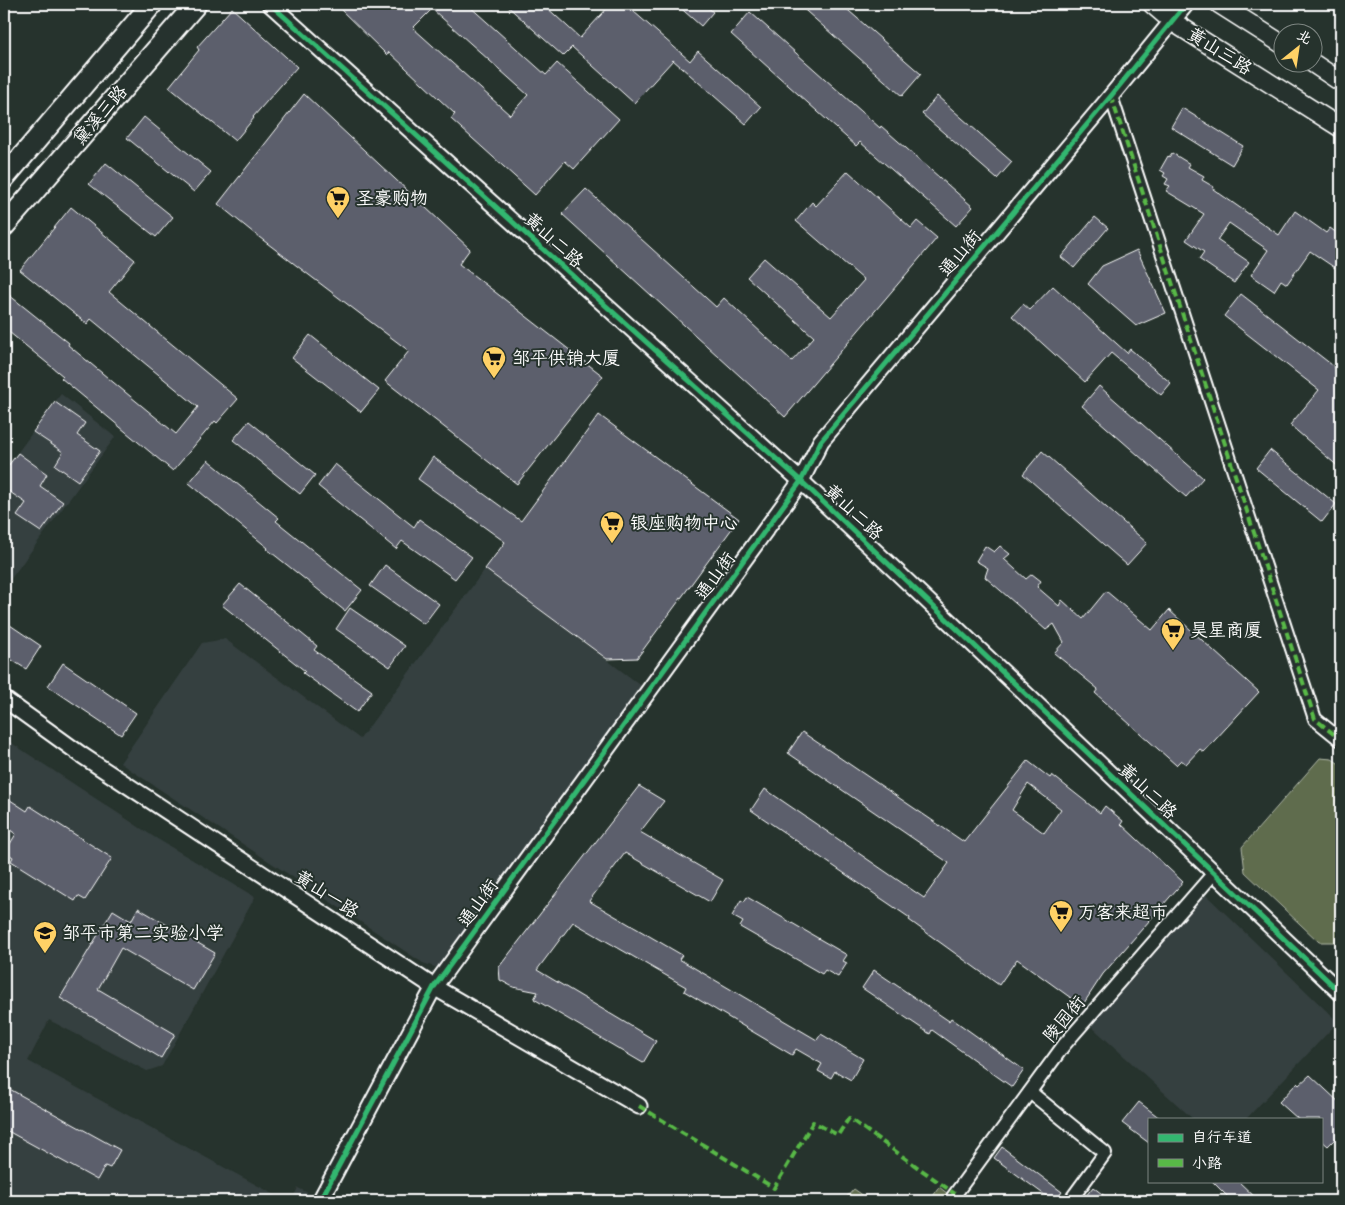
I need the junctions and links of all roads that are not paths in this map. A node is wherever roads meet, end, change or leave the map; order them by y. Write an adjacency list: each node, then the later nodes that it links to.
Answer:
1 (152, 4): 13 (main road, 黛溪三路)
2 (196, 4): 14 (main road, 黛溪三路)
3 (270, 4): 15 (street, 黄山二路)
4 (1152, 4): 7 (main road, 黄山三路)
5 (1186, 4): 7 (street, 通山街)
6 (1220, 4): 8 (main road)
7 (1173, 22): 11 (street, 通山街); 12 (main road, 黄山三路)
8 (1272, 38)
9 (1322, 69): 10 (main road)
10 (1341, 82)
11 (1111, 96): 15 (street, 通山街); 17 (street)
12 (1341, 128)
13 (4, 178)
14 (4, 226)
15 (801, 481): 18 (street, 黄山二路); 20 (street, 通山街)
16 (4, 699): 20 (street, 黄山一路)
17 (1341, 740)
18 (1214, 873): 19 (street, 黄山二路); 21 (street, 陵园街)
19 (1339, 986)
20 (434, 987): 22 (street, 黄山一路); 24 (street, 通山街)
21 (1030, 1092): 23 (street, 陵园街); 25 (street)
22 (639, 1106)
23 (953, 1197)
24 (320, 1201)
25 (1070, 1201)

